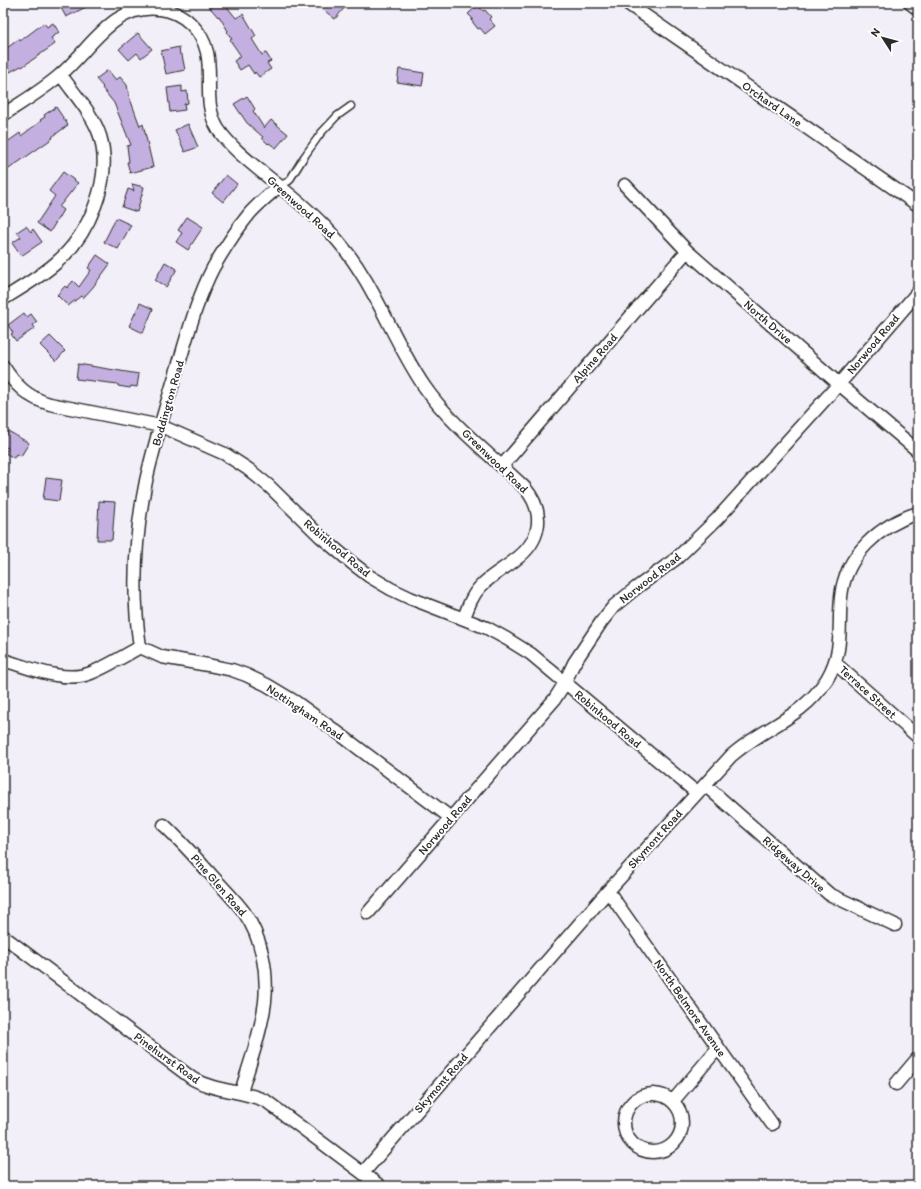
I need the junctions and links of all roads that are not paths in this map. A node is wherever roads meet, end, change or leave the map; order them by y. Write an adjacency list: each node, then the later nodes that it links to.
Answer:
1 (627, 3): 9 (street, Orchard Lane)
2 (910, 3): 3 (street)
3 (918, 9)
4 (61, 74): 6 (street, Greenwood Road); 8 (street, Greenwood Road); 12 (street)
5 (351, 106): 8 (lane)
6 (3, 115)
7 (625, 185): 10 (street, North Drive)
8 (279, 186): 15 (street, Boddington Road); 17 (street, Greenwood Road)
9 (918, 205)
10 (687, 251): 14 (street, North Drive); 17 (street, Alpine Road)
11 (918, 292): 14 (street, Norwood Road)
12 (3, 299)
13 (3, 366): 15 (street, Robinhood Road)
14 (839, 384): 16 (street, North Drive); 23 (street, Norwood Road)
15 (161, 426): 19 (street, Robinhood Road); 20 (street, Boddington Road)
16 (918, 451)
17 (502, 466): 19 (street, Greenwood Road)
18 (918, 513): 22 (street, Skymont Road)
19 (464, 618): 23 (street, Robinhood Road)
20 (140, 647): 21 (street); 26 (street, Nottingham Road)
21 (3, 660)
22 (835, 663): 24 (street, Terrace Street); 25 (street, Skymont Road)
23 (565, 682): 25 (street, Robinhood Road); 26 (street, Norwood Road)
24 (918, 737)
25 (701, 789): 28 (street, Skymont Road); 30 (street, Ridgeway Drive)
26 (451, 818): 29 (street, Norwood Road)
27 (164, 825): 35 (street, Pine Glen Road)
28 (608, 891): 32 (street, North Belmore Avenue); 38 (street, Skymont Road)
29 (368, 913)
30 (895, 925)
31 (3, 936): 35 (street, Pinehurst Road)
32 (718, 1048): 36 (street); 37 (street, North Belmore Avenue)
33 (918, 1058): 34 (street)
34 (896, 1084)
35 (241, 1092): 38 (street, Pinehurst Road)
36 (673, 1101): 36 (street)
37 (772, 1124)
38 (363, 1173): 39 (street, Pinehurst Road)
39 (380, 1186)

